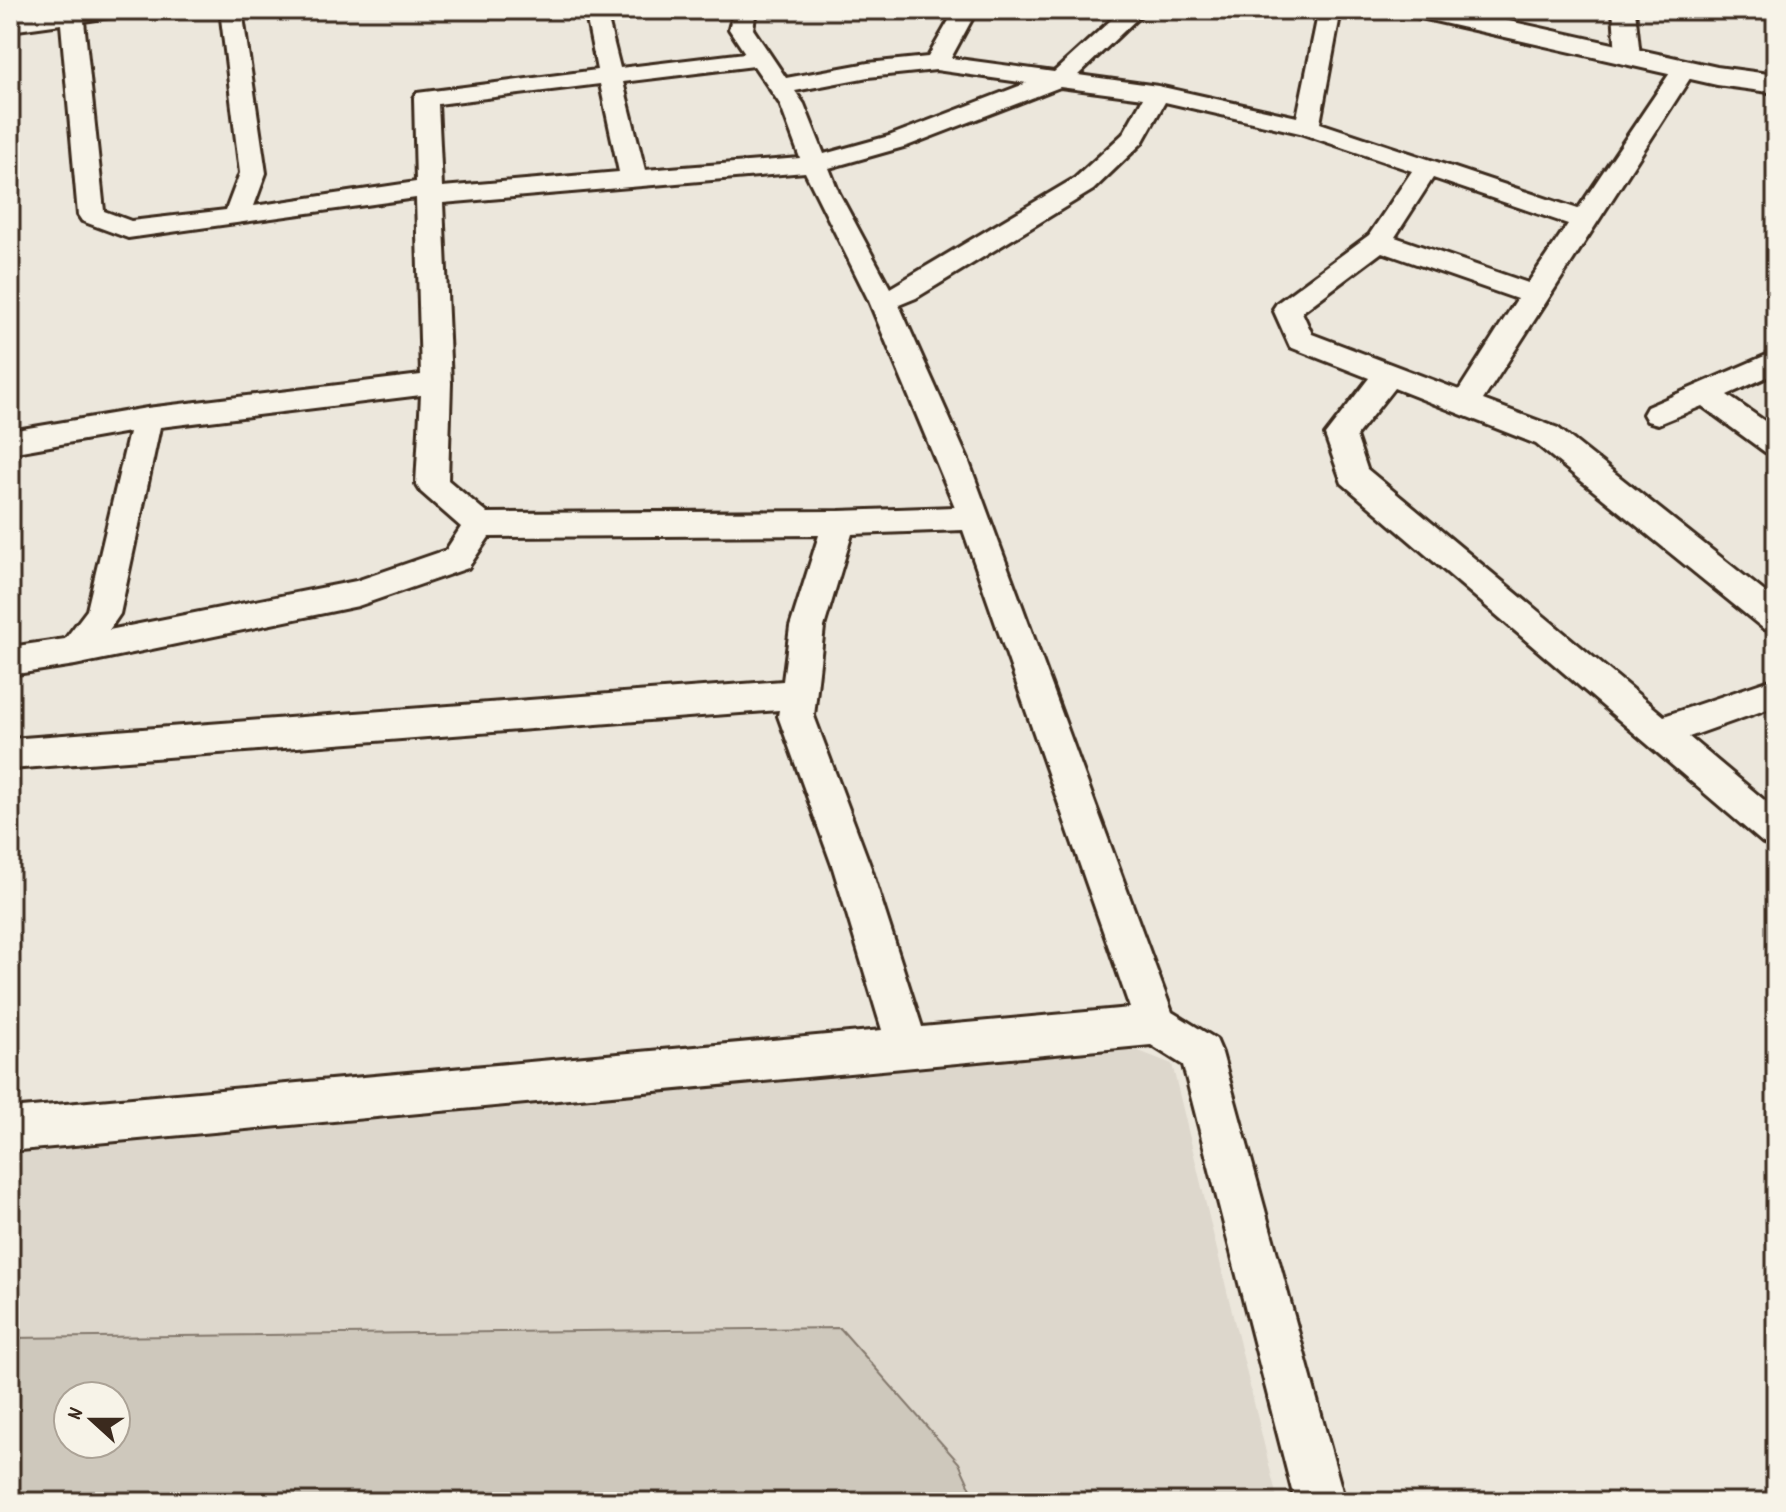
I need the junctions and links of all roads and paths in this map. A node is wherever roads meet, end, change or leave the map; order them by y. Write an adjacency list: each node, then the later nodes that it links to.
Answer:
1 (114, 10): 11 (street)
2 (231, 10): 27 (street)
3 (745, 10): 14 (street)
4 (966, 10): 15 (street)
5 (1135, 10): 18 (street)
6 (1330, 10): 22 (street)
7 (1421, 10): 10 (street)
8 (1624, 10): 13 (street)
9 (595, 12): 17 (street)
10 (1453, 14): 13 (street)
11 (72, 16): 12 (street); 27 (street)
12 (10, 24)
13 (1628, 56): 16 (street)
14 (761, 58): 17 (street); 20 (street)
15 (936, 63): 18 (street); 20 (street)
16 (1684, 69): 19 (street); 28 (street)
17 (611, 76): 25 (street); 26 (street)
18 (1061, 78): 21 (street); 23 (street)
19 (1776, 84)
20 (780, 86): 23 (street)
21 (1158, 93): 22 (street); 31 (street)
22 (1307, 127): 24 (street)
23 (815, 164): 25 (street); 31 (street)
24 (1428, 167): 28 (street); 29 (street)
25 (634, 180): 26 (street)
26 (430, 192): 27 (street); 34 (street)
27 (237, 217)
28 (1583, 220): 30 (street)
29 (1379, 241): 30 (street); 33 (street)
30 (1534, 295): 36 (street)
31 (883, 301): 41 (street)
32 (1776, 361): 35 (street)
33 (1388, 375): 36 (street); 49 (street)
34 (436, 383): 38 (street); 43 (street)
35 (1704, 393): 37 (street); 40 (street)
36 (1465, 405): 44 (street)
37 (1658, 414)
38 (147, 418): 39 (street); 45 (street)
39 (10, 442)
40 (1776, 444)
41 (975, 518): 42 (street); 52 (street)
42 (839, 523): 43 (street); 48 (street)
43 (480, 525): 45 (street)
44 (1776, 620)
45 (75, 651): 46 (street)
46 (10, 661)
47 (1776, 692): 49 (street)
48 (799, 694): 50 (street); 53 (street)
49 (1658, 733): 51 (street)
50 (10, 754)
51 (1776, 832)
52 (1156, 1025): 53 (street); 55 (street)
53 (908, 1048): 54 (street)
54 (10, 1130)
55 (1320, 1502)

